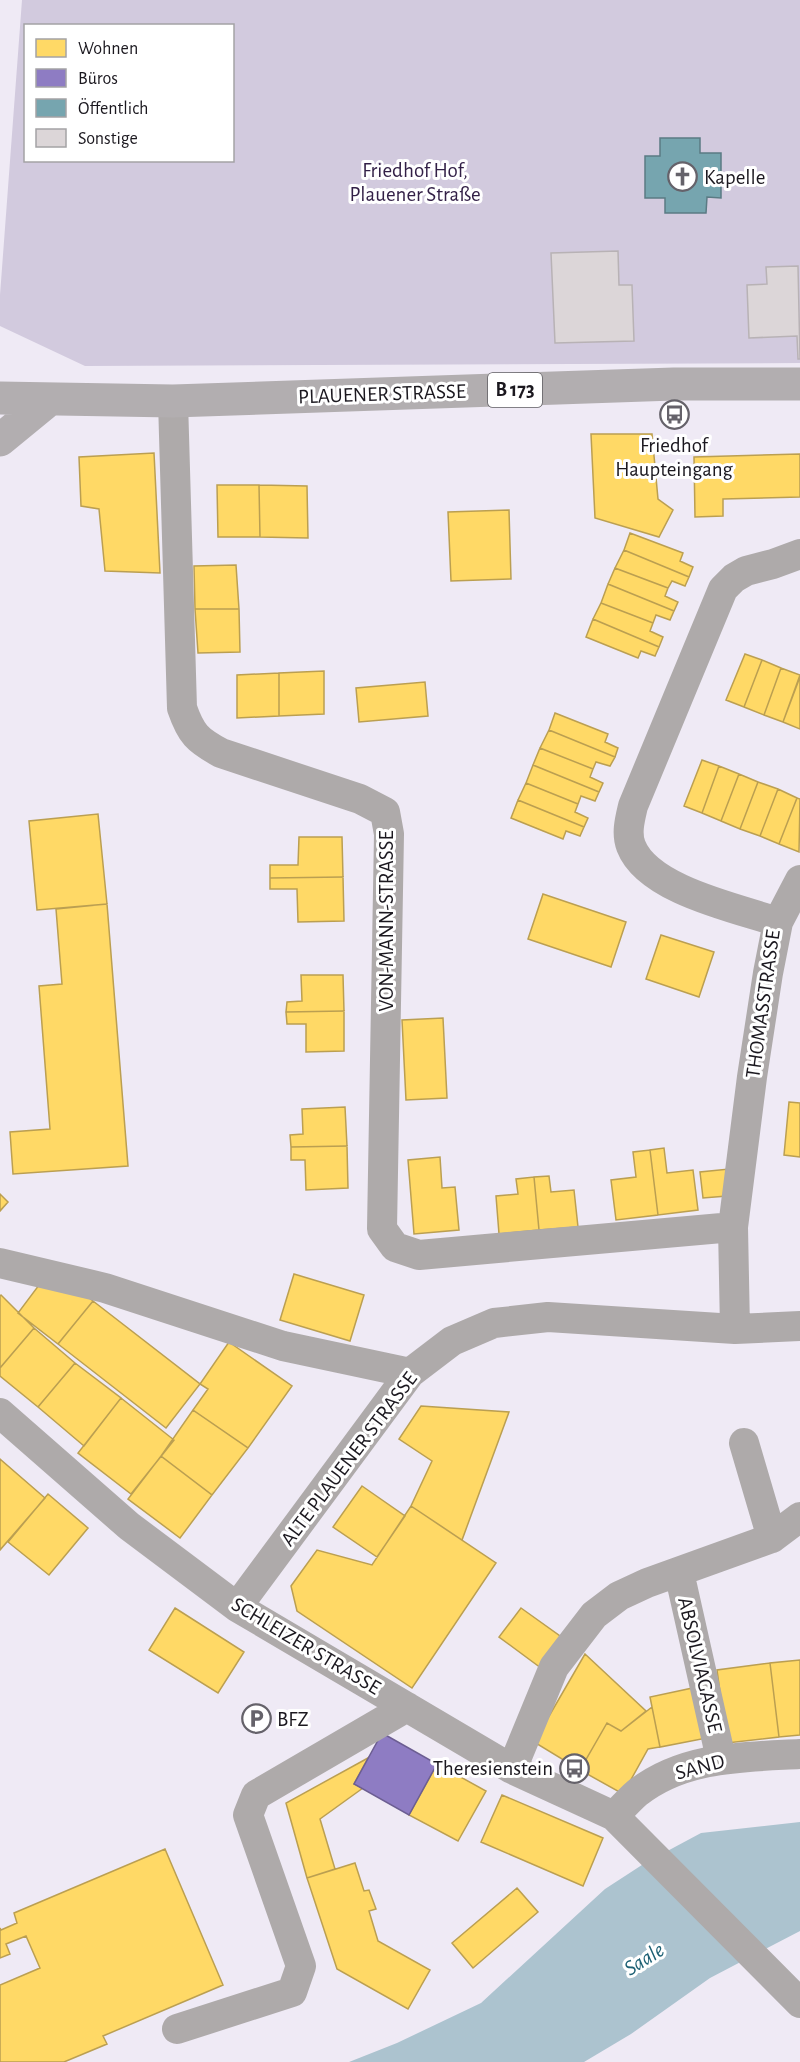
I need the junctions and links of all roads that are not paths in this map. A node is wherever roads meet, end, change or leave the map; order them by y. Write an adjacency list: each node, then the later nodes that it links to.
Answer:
1 (800, 384): 4 (main road, PLAUENER STRASSE / B 173)
2 (0, 398): 3 (main road, PLAUENER STRASSE / B 173)
3 (50, 399): 4 (main road, PLAUENER STRASSE / B 173); 5 (main road)
4 (173, 401): 9 (street, VON-MANN-STRASSE)
5 (0, 440)
6 (800, 554): 8 (street, THOMASSTRASSE)
7 (800, 880): 8 (street)
8 (778, 922): 9 (street, THOMASSTRASSE)
9 (734, 1227): 12 (street, THOMASSTRASSE)
10 (0, 1263): 13 (street)
11 (800, 1326): 12 (street, ALTE PLAUENER STRASSE)
12 (735, 1329): 13 (street, ALTE PLAUENER STRASSE)
13 (410, 1373): 19 (street, ALTE PLAUENER STRASSE)
14 (0, 1413): 19 (street, SCHLEIZER STRASSE)
15 (744, 1443): 17 (street)
16 (800, 1517): 17 (street, ABSOLVIAGASSE)
17 (772, 1538): 18 (street, ABSOLVIAGASSE)
18 (679, 1572): 22 (street, ABSOLVIAGASSE); 23 (street, ABSOLVIAGASSE)
19 (237, 1607): 20 (street, SCHLEIZER STRASSE)
20 (407, 1707): 23 (street, SCHLEIZER STRASSE); 26 (street)
21 (800, 1754): 22 (street, SAND)
22 (721, 1759): 24 (street, SAND)
23 (512, 1769): 24 (street, SCHLEIZER STRASSE)
24 (614, 1816): 25 (street, SCHLEIZER STRASSE)
25 (790, 1993)
26 (177, 2029)

